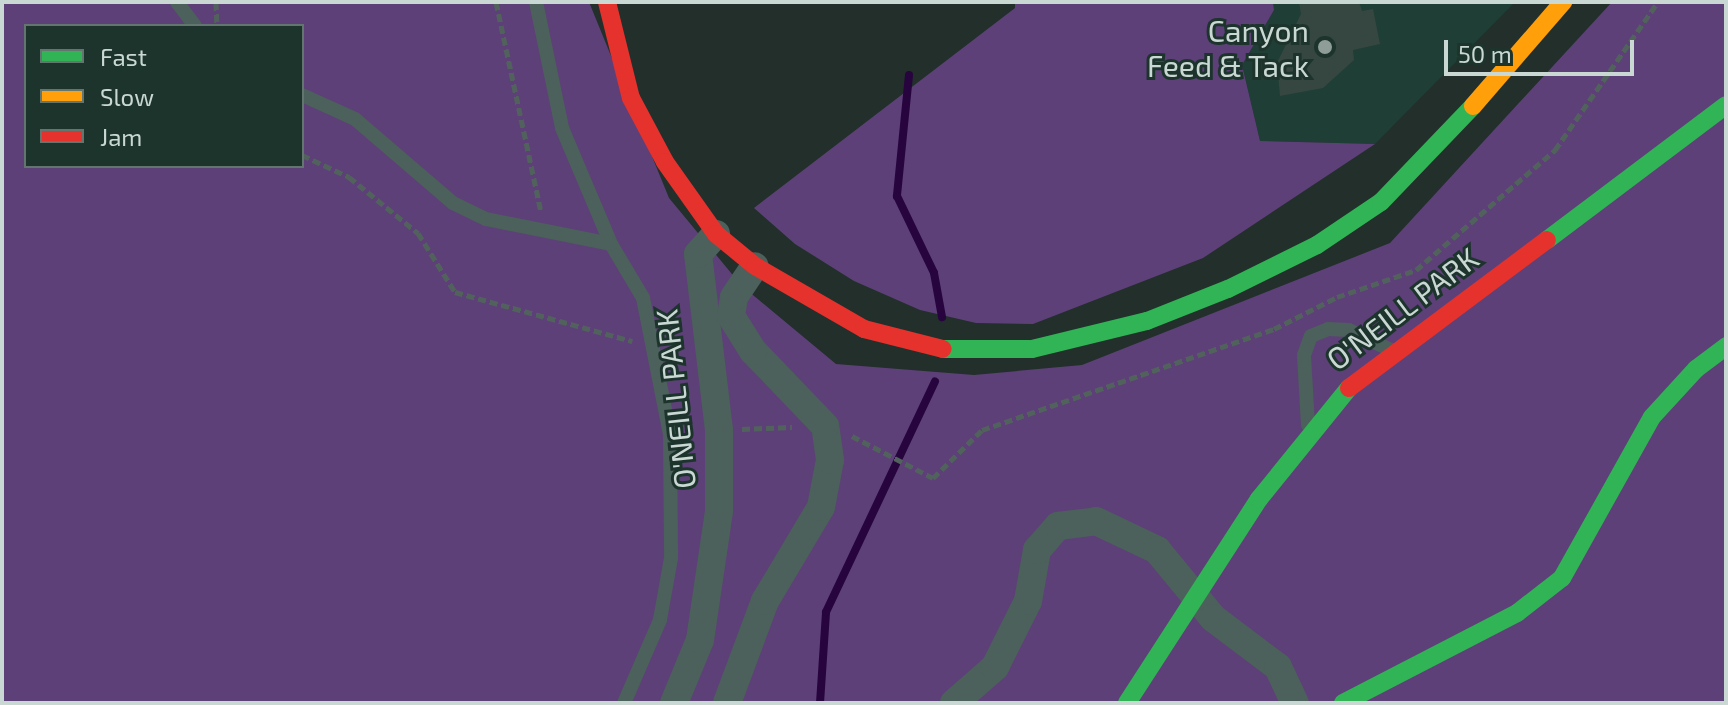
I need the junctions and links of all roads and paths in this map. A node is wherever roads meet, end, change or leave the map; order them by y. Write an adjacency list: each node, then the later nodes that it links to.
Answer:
1 (177, 2): 7 (lane)
2 (216, 2): 8 (path)
3 (496, 2): 12 (path)
4 (536, 2): 14 (lane)
5 (607, 2): 13 (street)
6 (1563, 2): 15 (street)
7 (194, 24)
8 (217, 24)
9 (304, 96): 12 (lane)
10 (1726, 105): 20 (street, O'NEILL PARK)
11 (304, 156): 17 (path)
12 (538, 232): 14 (lane)
13 (716, 234): 15 (street); 19 (street, O'NEILL PARK)
14 (611, 244): 17 (lane)
15 (755, 266): 16 (street)
16 (745, 341): 19 (street); 25 (street)
17 (655, 345): 23 (lane)
18 (1726, 346): 29 (street)
19 (707, 348): 24 (street, O'NEILL PARK)
20 (1393, 351): 21 (street, O'NEILL PARK); 21 (lane)
21 (1308, 434): 22 (street, O'NEILL PARK)
22 (1199, 595): 26 (street); 27 (street, O'NEILL PARK); 28 (street)
23 (624, 703)
24 (674, 703)
25 (727, 703)
26 (954, 703)
27 (1127, 703)
28 (1295, 703)
29 (1343, 703)

